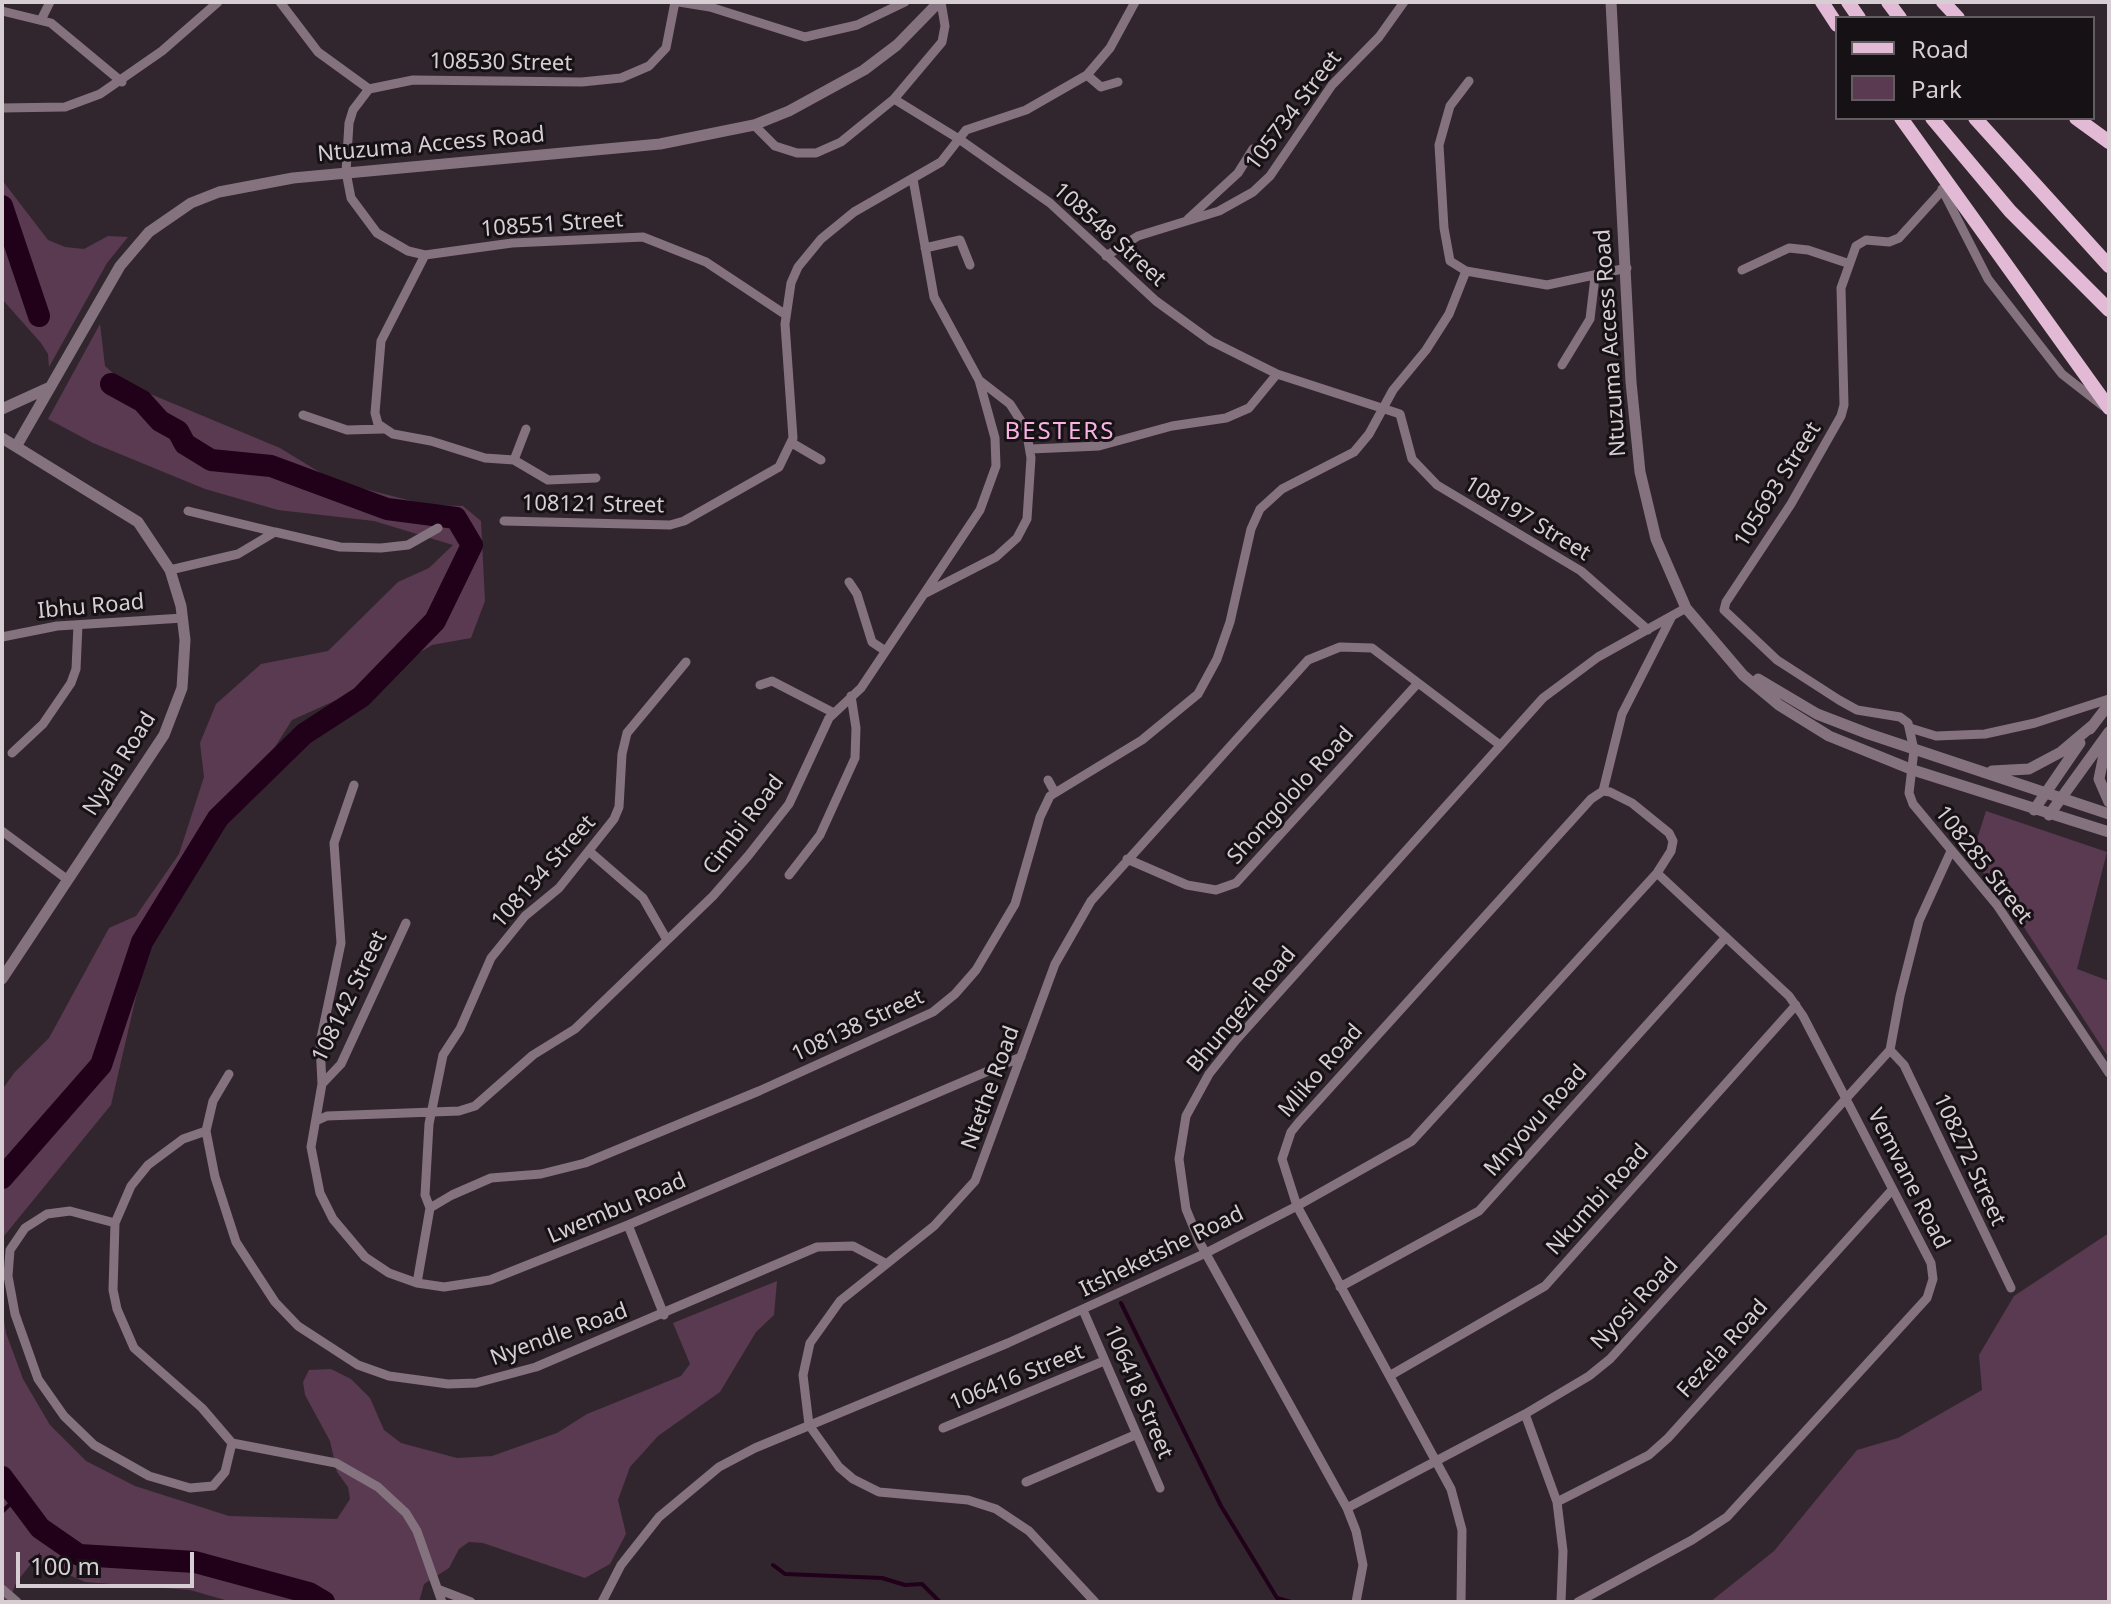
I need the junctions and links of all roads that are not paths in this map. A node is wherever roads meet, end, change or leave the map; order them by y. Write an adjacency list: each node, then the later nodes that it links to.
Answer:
1 (50, 2): 12 (street)
2 (218, 2): 16 (street)
3 (280, 2): 18 (street)
4 (677, 2): 5 (street); 18 (street, 108530 Street)
5 (905, 2)
6 (940, 2): 19 (street); 25 (street, Ntuzuma Access Road)
7 (1135, 2): 14 (street)
8 (1404, 2): 32 (street, 105734 Street)
9 (1611, 2): 39 (street, Ntuzuma Access Road)
10 (1822, 2): 13 (main road)
11 (2, 11): 12 (street)
12 (41, 20): 16 (street)
13 (1835, 22)
14 (1087, 75): 17 (street); 26 (street)
15 (1469, 81): 41 (street)
16 (122, 82): 20 (street)
17 (1118, 82)
18 (369, 89): 29 (street)
19 (894, 99): 25 (street); 26 (street, 108548 Street)
20 (2, 108)
21 (1902, 120): 31 (main road)
22 (1934, 120): 43 (main road)
23 (1977, 120): 38 (main road)
24 (2079, 120): 27 (main road)
25 (754, 125): 29 (street, Ntuzuma Access Road)
26 (959, 139): 30 (street); 35 (street, 108548 Street)
27 (2109, 142)
28 (1253, 149): 32 (street)
29 (346, 172): 34 (street); 48 (street, Ntuzuma Access Road)
30 (913, 179): 33 (street, Cimbi Road); 44 (street)
31 (1945, 187): 36 (street); 51 (main road); 51 (street)
32 (1188, 220): 35 (street, 105734 Street)
33 (925, 248): 37 (street); 47 (street, Cimbi Road)
34 (425, 255): 44 (street, 108551 Street); 53 (street)
35 (1106, 256): 46 (street, 108548 Street)
36 (1847, 263): 40 (street); 85 (street, 105693 Street)
37 (970, 265)
38 (2109, 266)
39 (1627, 268): 42 (street); 70 (street, Ntuzuma Access Road)
40 (1742, 270)
41 (1466, 271): 42 (street); 49 (street)
42 (1595, 277): 45 (street)
43 (2109, 310)
44 (786, 315): 57 (street)
45 (1562, 365)
46 (1277, 374): 49 (street, 108548 Street); 59 (street)
47 (979, 380): 59 (street); 69 (street, Cimbi Road)
48 (50, 387): 50 (street); 58 (street, Ntuzuma Access Road)
49 (1382, 407): 55 (street, 108548 Street); 94 (street)
50 (2, 409)
51 (2109, 409)
52 (303, 415): 53 (street)
53 (383, 429): 60 (street)
54 (526, 429): 60 (street)
55 (1406, 430): 74 (street, 108197 Street)
56 (2, 438): 58 (street, Nyala Road)
57 (792, 443): 61 (street); 64 (street, 108121 Street)
58 (17, 445): 67 (street, Nyala Road)
59 (1031, 449): 69 (street)
60 (514, 460): 62 (street)
61 (821, 460)
62 (596, 478)
63 (188, 511): 66 (street)
64 (504, 521)
65 (438, 528): 66 (street)
66 (275, 532): 67 (street)
67 (170, 570): 72 (street, Nyala Road)
68 (849, 582): 76 (street)
69 (925, 593): 76 (street, Cimbi Road)
70 (1686, 608): 71 (street, Bhungezi Road); 77 (street, Ntuzuma Access Road)
71 (1672, 616): 74 (street, Bhungezi Road); 95 (street)
72 (183, 618): 73 (street, Ibhu Road); 109 (street, Nyala Road)
73 (78, 625): 75 (street, Ibhu Road); 89 (street)
74 (1648, 630): 87 (street, Bhungezi Road)
75 (2, 637)
76 (884, 650): 81 (street, Cimbi Road)
77 (1728, 658): 88 (street, Ntuzuma Access Road); 91 (street, Ntuzuma Access Road)
78 (686, 662): 105 (street, 108134 Street)
79 (1418, 683): 87 (street, Ntethe Road); 106 (street, Shongololo Road); 106 (street, Ntethe Road)
80 (760, 685): 83 (street)
81 (851, 696): 83 (street, Cimbi Road); 108 (street)
82 (2109, 701): 84 (street); 85 (street)
83 (834, 713): 112 (street, Cimbi Road)
84 (2093, 725): 90 (street); 96 (street)
85 (1910, 728): 88 (street)
86 (2109, 734): 97 (street); 98 (street)
87 (1500, 745): 129 (street, Bhungezi Road)
88 (1914, 750): 90 (street, Ntuzuma Access Road); 91 (street, 108285 Street)
89 (12, 753)
90 (1967, 768): 96 (street, Ntuzuma Access Road)
91 (1913, 770): 99 (street, Ntuzuma Access Road); 104 (street, 108285 Street)
92 (1048, 780): 94 (street)
93 (354, 785): 119 (street, Lwembu Road)
94 (1054, 791): 126 (street, 108138 Street)
95 (1603, 791): 107 (street, Itsheketshe Road); 125 (street, Mliko Road)
96 (2045, 793): 97 (street, Ntuzuma Access Road); 99 (street)
97 (2062, 798): 100 (street, Ntuzuma Access Road); 101 (street)
98 (2109, 802)
99 (2034, 810): 101 (street, Ntuzuma Access Road)
100 (2109, 814)
101 (2049, 815): 103 (street, Ntuzuma Access Road)
102 (2, 831): 109 (street)
103 (2109, 832)
104 (1951, 851): 115 (street); 117 (street, 108285 Street)
105 (590, 852): 112 (street); 121 (street, 108134 Street)
106 (1127, 859): 116 (street, Ntethe Road)
107 (1657, 873): 111 (street, Vemvane Road); 125 (street, Itsheketshe Road)
108 (789, 875)
109 (68, 880): 113 (street, Nyala Road)
110 (406, 923): 119 (street, 108142 Street)
111 (1726, 937): 114 (street, Vemvane Road); 132 (street, Mnyovu Road)
112 (667, 940): 121 (street, Cimbi Road)
113 (2, 979)
114 (1796, 1005): 120 (street, Vemvane Road); 137 (street, Nkumbi Road)
115 (1890, 1050): 120 (street, Nyosi Road); 133 (street, 108272 Street)
116 (1021, 1057): 128 (street, Lwembu Road); 130 (street, Ntethe Road)
117 (2109, 1073)
118 (229, 1074): 123 (street, Nyendle Road)
119 (322, 1084): 122 (street, Lwembu Road)
120 (1846, 1097): 124 (street, Vemvane Road); 138 (street, Nyosi Road)
121 (433, 1112): 122 (street, Cimbi Road); 126 (street, 108134 Street)
122 (318, 1120): 131 (street, Lwembu Road)
123 (206, 1131): 127 (street); 135 (street, Nyendle Road)
124 (1892, 1190): 146 (street, Fezela Road); 158 (street, Vemvane Road)
125 (1297, 1206): 129 (street, Itsheketshe Road); 132 (street, Mliko Road)
126 (430, 1208): 131 (street)
127 (115, 1223): 142 (street); 142 (street)
128 (628, 1225): 131 (street, Lwembu Road); 135 (street, Nyendle Road)
129 (1206, 1253): 134 (street, Itsheketshe Road); 147 (street, Bhungezi Road)
130 (885, 1263): 135 (street, Nyendle Road); 139 (street, Ntethe Road)
131 (417, 1283)
132 (1340, 1287): 137 (street, Mliko Road)
133 (2011, 1288)
134 (1083, 1310): 136 (street, 106418 Street); 139 (street, Itsheketshe Road)
135 (664, 1315)
136 (1104, 1361): 140 (street, 106416 Street); 141 (street, 106418 Street)
137 (1391, 1375): 143 (street, Mliko Road)
138 (1525, 1414): 143 (street, Nyosi Road); 146 (street)
139 (809, 1425): 153 (street, Itsheketshe Road); 154 (street, Ntethe Road)
140 (943, 1428)
141 (1135, 1435): 144 (street); 145 (street, 106418 Street)
142 (232, 1443): 149 (street)
143 (1438, 1460): 147 (street, Nyosi Road); 156 (street, Mliko Road)
144 (1026, 1482)
145 (1160, 1488)
146 (1557, 1502): 157 (street)
147 (1347, 1508): 155 (street, Bhungezi Road)
148 (2, 1589): 150 (street)
149 (440, 1590): 151 (street); 152 (street)
150 (17, 1602)
151 (442, 1602)
152 (471, 1602)
153 (602, 1602)
154 (1095, 1602)
155 (1356, 1602)
156 (1461, 1602)
157 (1561, 1602)
158 (1578, 1602)

